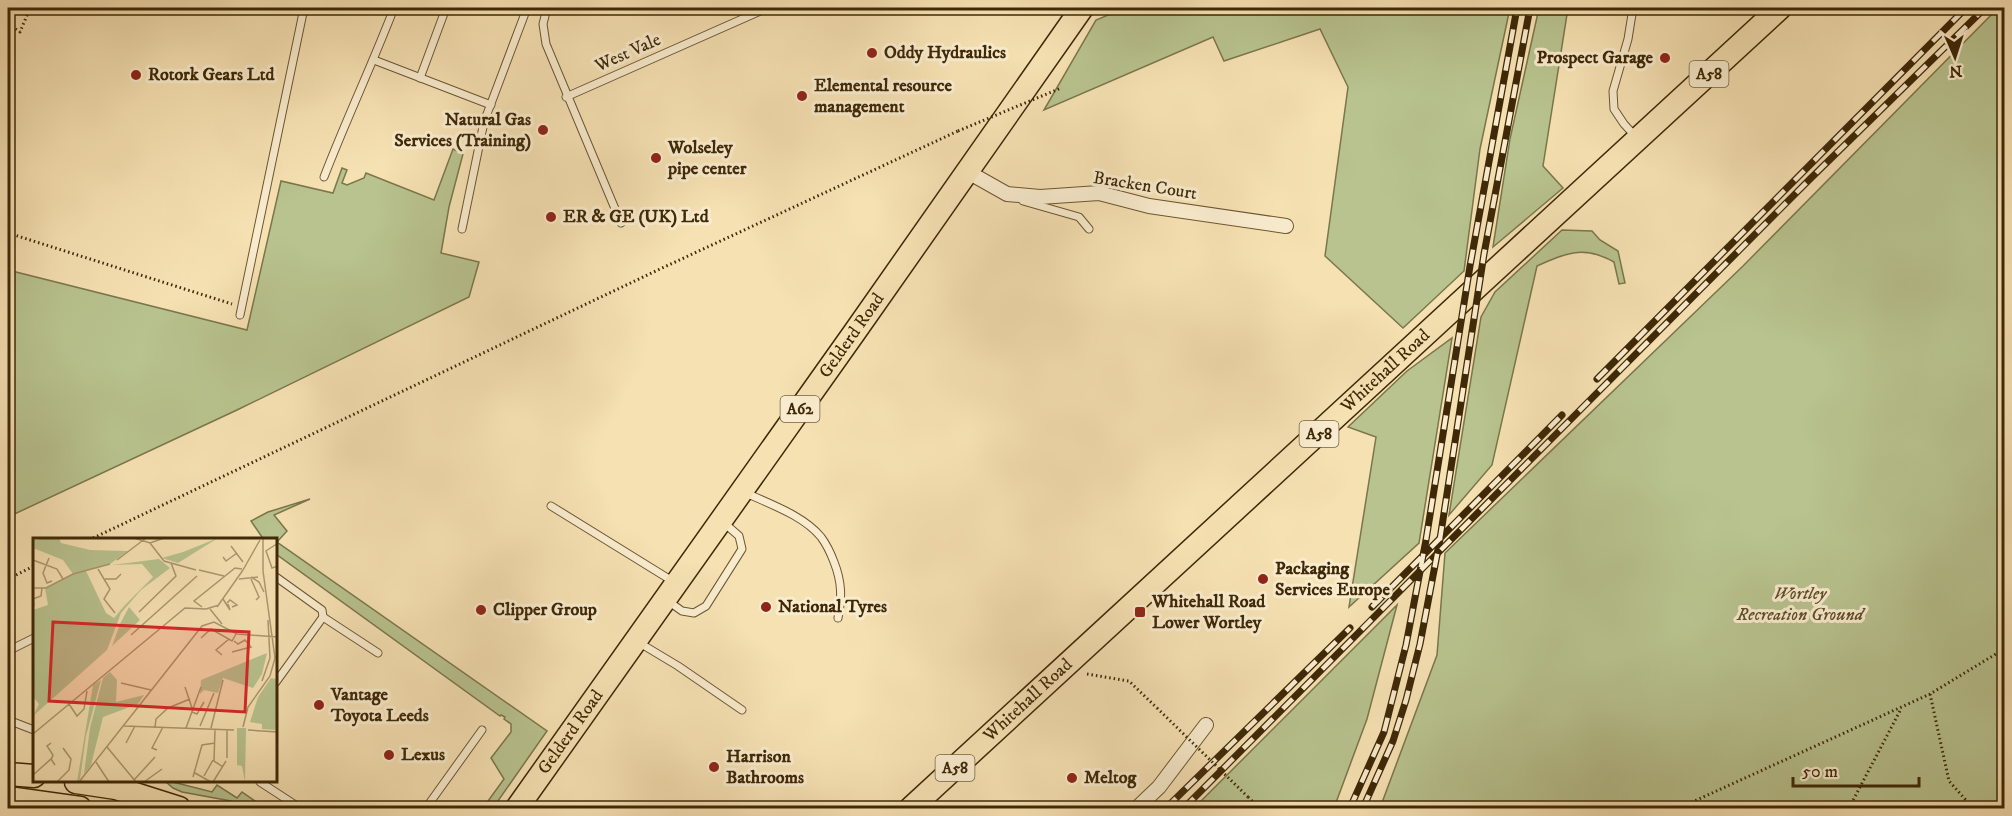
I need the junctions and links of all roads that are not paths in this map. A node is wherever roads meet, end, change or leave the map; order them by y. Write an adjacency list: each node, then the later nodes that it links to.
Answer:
1 (304, 8): 22 (lane)
2 (394, 8): 10 (lane)
3 (446, 8): 11 (lane)
4 (527, 8): 13 (lane)
5 (547, 8): 12 (lane)
6 (767, 8): 12 (lane, West Vale)
7 (1082, 8): 15 (main road, Gelderd Road / A62)
8 (1633, 8): 14 (lane)
9 (1780, 8): 14 (main road, Whitehall Road / A58)
10 (374, 60): 11 (lane); 16 (lane)
11 (420, 78): 13 (lane)
12 (567, 97): 18 (lane)
13 (491, 105): 20 (lane)
14 (1638, 140): 51 (main road, Whitehall Road / A58)
15 (968, 172): 17 (street, Bracken Court); 23 (main road, Gelderd Road / A62)
16 (324, 177)
17 (1007, 194): 19 (street, Bracken Court); 21 (lane)
18 (621, 223)
19 (1286, 226)
20 (462, 229)
21 (1089, 229)
22 (241, 311)
23 (742, 491): 25 (main road, Gelderd Road / A62); 29 (lane)
24 (551, 506): 27 (lane)
25 (721, 520): 27 (main road, Gelderd Road / A62); 27 (lane)
26 (278, 578): 28 (lane)
27 (671, 591): 31 (main road, Gelderd Road / A62)
28 (323, 617): 33 (lane); 34 (lane)
29 (838, 618)
30 (33, 638): 32 (lane)
31 (636, 641): 35 (lane); 50 (main road, Gelderd Road / A62)
32 (8, 651)
33 (378, 653)
34 (278, 679)
35 (742, 710)
36 (8, 720): 38 (lane)
37 (1206, 725): 52 (street)
38 (33, 730)
39 (482, 730): 49 (lane)
40 (8, 774): 41 (main road)
41 (33, 776)
42 (83, 783): 44 (main road)
43 (262, 783): 48 (lane)
44 (134, 787): 47 (main road)
45 (8, 798): 46 (main road)
46 (80, 808)
47 (179, 808)
48 (300, 808)
49 (426, 808)
50 (517, 808)
51 (911, 808)
52 (1137, 808)

